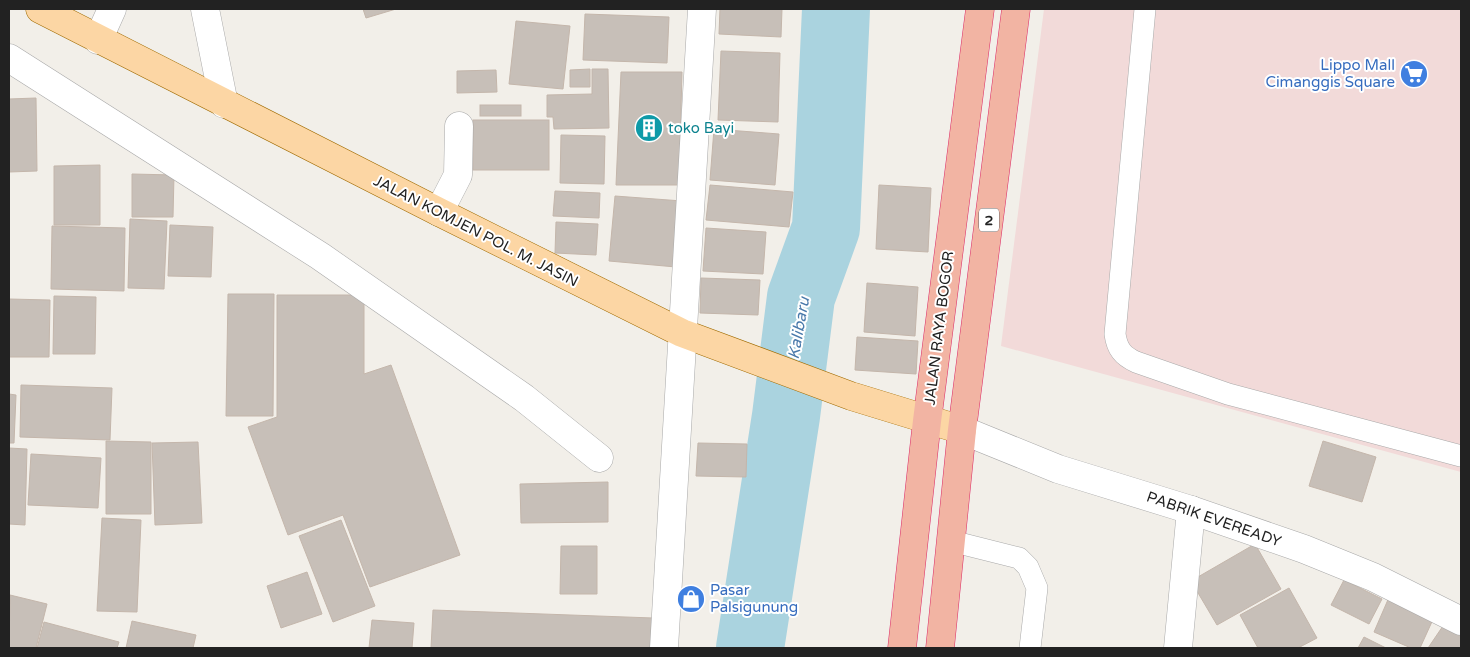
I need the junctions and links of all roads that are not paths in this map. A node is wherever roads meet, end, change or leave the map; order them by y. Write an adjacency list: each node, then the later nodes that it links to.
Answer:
1 (40, 9): 8 (main road, JALAN KOMJEN POL. M. JASIN)
2 (112, 9): 8 (street)
3 (205, 9): 10 (street)
4 (702, 9): 13 (street)
5 (980, 9): 14 (highway, JALAN RAYA BOGOR)
6 (1016, 9): 15 (highway, 2)
7 (1145, 9): 16 (lane)
8 (98, 40): 10 (main road, JALAN KOMJEN POL. M. JASIN)
9 (9, 58): 17 (street)
10 (224, 104): 12 (main road, JALAN KOMJEN POL. M. JASIN)
11 (459, 126): 12 (street)
12 (439, 212): 13 (main road, JALAN KOMJEN POL. M. JASIN)
13 (682, 333): 14 (main road, JALAN KOMJEN POL. M. JASIN); 21 (street)
14 (927, 420): 15 (main road, JALAN KOMJEN POL. M. JASIN); 22 (highway, JALAN RAYA BOGOR)
15 (962, 430): 18 (street, PABRIK EVEREADY); 19 (highway, 2)
16 (1461, 456)
17 (599, 458)
18 (1191, 510): 20 (street, PABRIK EVEREADY); 25 (street)
19 (951, 541): 23 (highway, 2); 24 (lane)
20 (1461, 621)
21 (664, 648)
22 (902, 648)
23 (940, 648)
24 (1030, 648)
25 (1178, 648)

